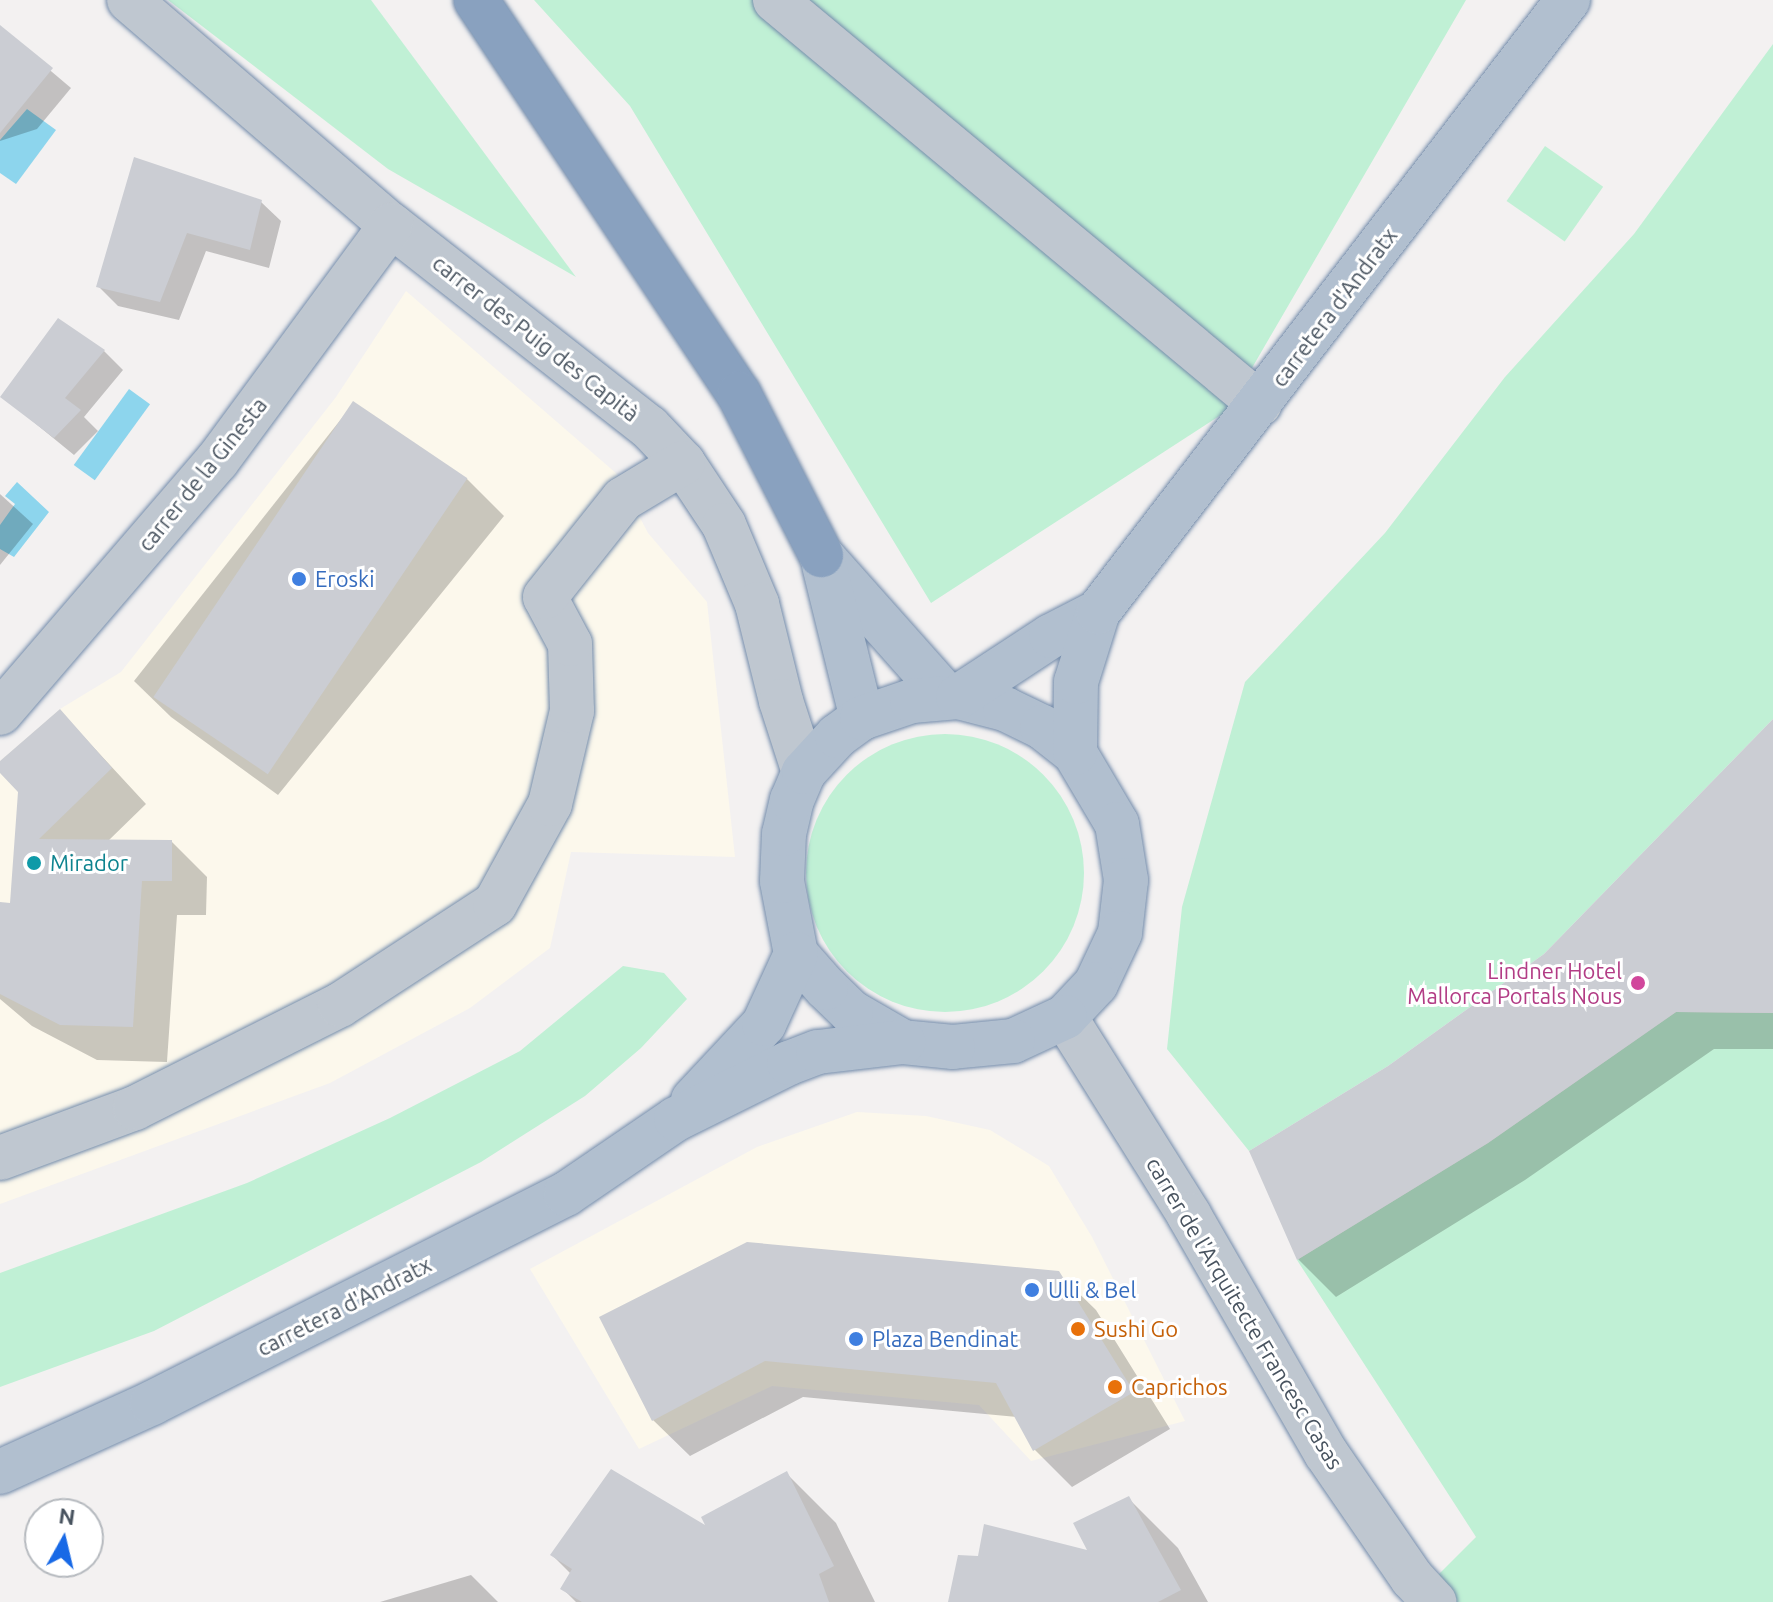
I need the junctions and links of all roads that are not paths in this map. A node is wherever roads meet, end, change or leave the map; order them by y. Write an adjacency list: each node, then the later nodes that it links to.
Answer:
1 (129, 0): 5 (street, carrer des Puig des Capità)
2 (476, 0): 8 (highway)
3 (775, 0): 6 (street)
4 (1568, 0): 6 (main road, carretera d'Andratx)
5 (391, 225): 7 (street, carrer des Puig des Capità); 11 (street, carrer de la Ginesta)
6 (1260, 404): 9 (main road, carretera d'Andratx)
7 (683, 463): 14 (street, carrer des Puig des Capità); 19 (street)
8 (821, 555): 10 (main road); 12 (main road)
9 (1098, 612): 10 (main road, carretera d'Andratx); 13 (main road, carretera d'Andratx)
10 (952, 697): 12 (main road); 13 (main road)
11 (0, 713)
12 (862, 718): 14 (main road)
13 (1075, 753): 16 (main road)
14 (804, 772): 15 (main road)
15 (796, 954): 17 (main road); 18 (main road, carretera d'Andratx)
16 (1065, 1017): 17 (main road); 21 (street, carrer de l'Arquitecte Francesc Casas)
17 (903, 1042): 18 (main road, carretera d'Andratx)
18 (676, 1119): 20 (main road, carretera d'Andratx)
19 (0, 1158)
20 (0, 1472)
21 (1434, 1602)

